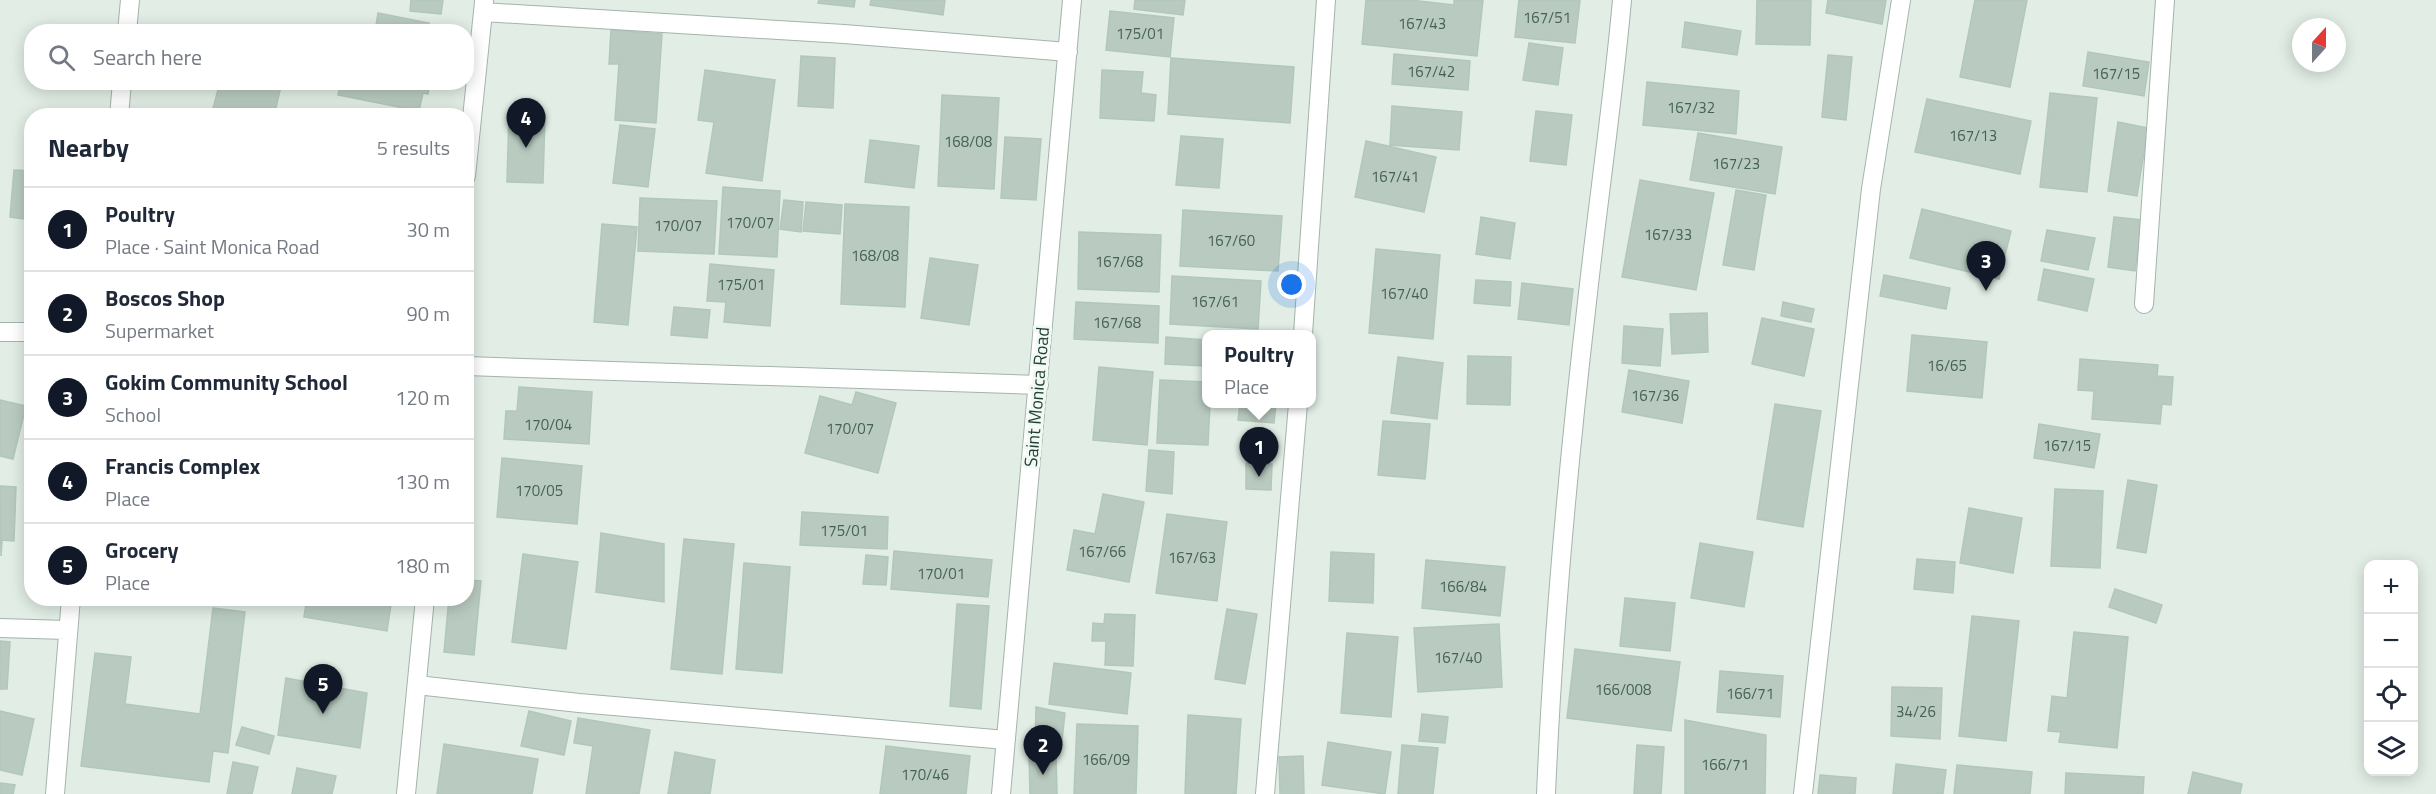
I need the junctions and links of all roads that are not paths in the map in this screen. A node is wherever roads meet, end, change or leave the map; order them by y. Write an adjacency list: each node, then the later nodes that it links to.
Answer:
1 (130, 0): 8 (street)
2 (1072, 0): 9 (street, Saint Monica Road)
3 (1326, 0): 14 (street)
4 (1622, 0): 30 (street)
5 (1901, 0): 31 (street)
6 (2165, 0): 13 (street)
7 (484, 6): 9 (street); 12 (street)
8 (128, 24)
9 (1068, 52): 18 (street, Saint Monica Road)
10 (121, 90): 11 (street)
11 (120, 108)
12 (473, 108)
13 (2144, 304)
14 (1303, 330)
15 (0, 332): 16 (street)
16 (24, 332)
17 (474, 366): 18 (street)
18 (1039, 385): 25 (street, Saint Monica Road)
19 (1298, 408): 29 (street)
20 (70, 606): 23 (street)
21 (424, 606): 24 (street)
22 (0, 628): 23 (street)
23 (67, 630): 26 (street)
24 (417, 685): 25 (street); 27 (street)
25 (1006, 740): 28 (street, Saint Monica Road)
26 (55, 794)
27 (406, 794)
28 (1001, 794)
29 (1265, 794)
30 (1546, 794)
31 (1803, 794)

